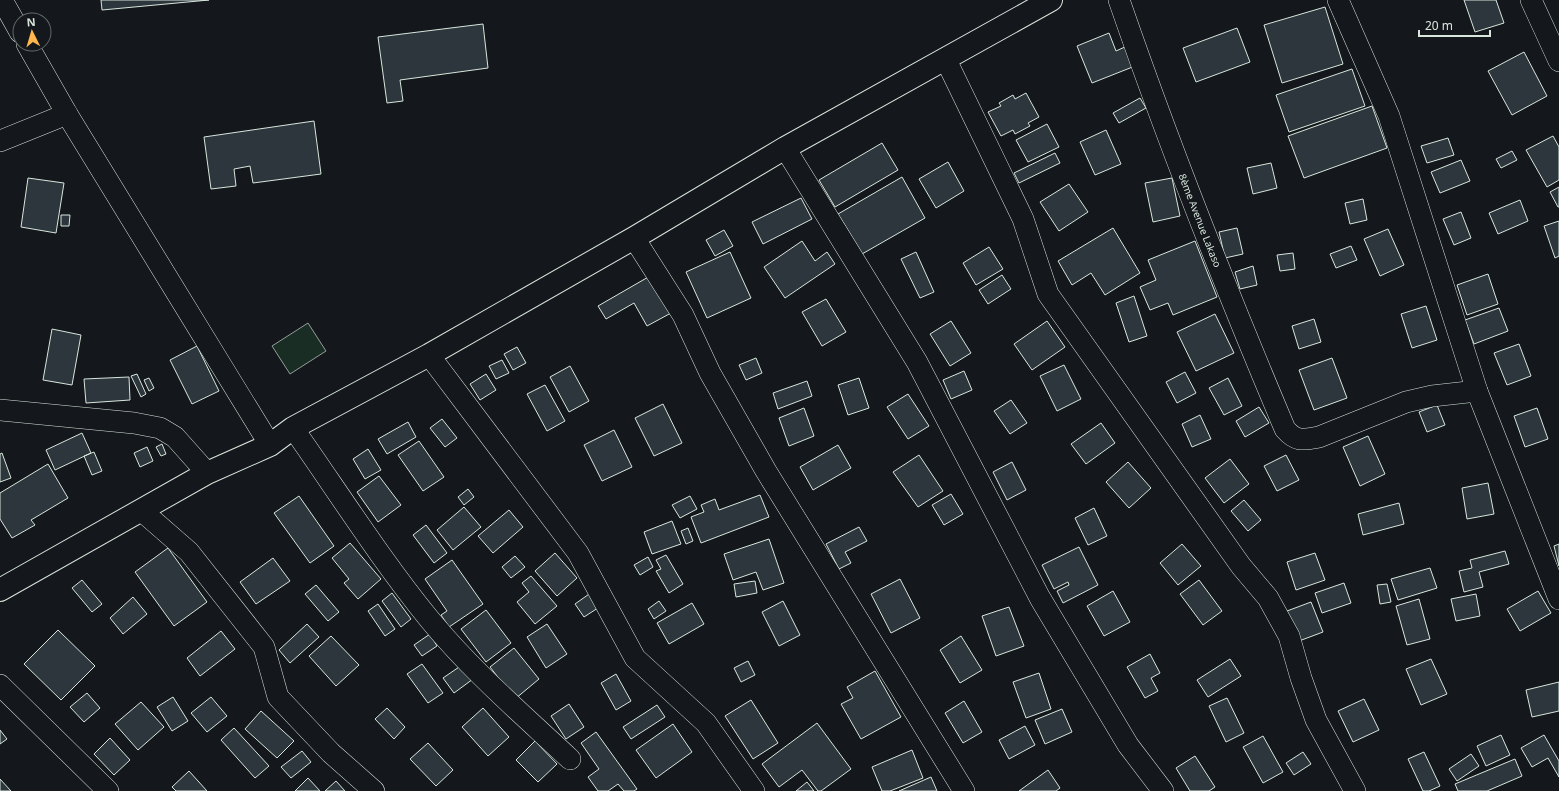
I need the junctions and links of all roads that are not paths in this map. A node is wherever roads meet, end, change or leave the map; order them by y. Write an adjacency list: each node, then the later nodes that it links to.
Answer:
1 (2, 0): 6 (street)
2 (1052, 0): 8 (highway)
3 (1119, 0): 15 (street, 8ème Avenue Lakaso)
4 (1338, 0): 15 (street)
5 (1531, 0): 9 (street)
6 (12, 18)
7 (32, 52): 10 (street)
8 (946, 60): 12 (highway); 30 (street)
9 (1559, 61)
10 (67, 114): 11 (street); 18 (street)
11 (0, 141)
12 (786, 148): 13 (highway); 29 (street)
13 (634, 238): 14 (highway); 28 (street)
14 (429, 355): 17 (highway); 27 (street)
15 (1477, 391): 22 (street)
16 (0, 410): 19 (street)
17 (293, 428): 18 (highway); 24 (street)
18 (270, 445): 19 (highway)
19 (207, 473): 20 (highway)
20 (142, 511): 21 (highway); 26 (street)
21 (0, 590)
22 (1559, 599)
23 (0, 685): 25 (street)
24 (570, 759)
25 (108, 791)
26 (374, 791)
27 (754, 791)
28 (964, 791)
29 (1163, 791)
30 (1355, 791)

